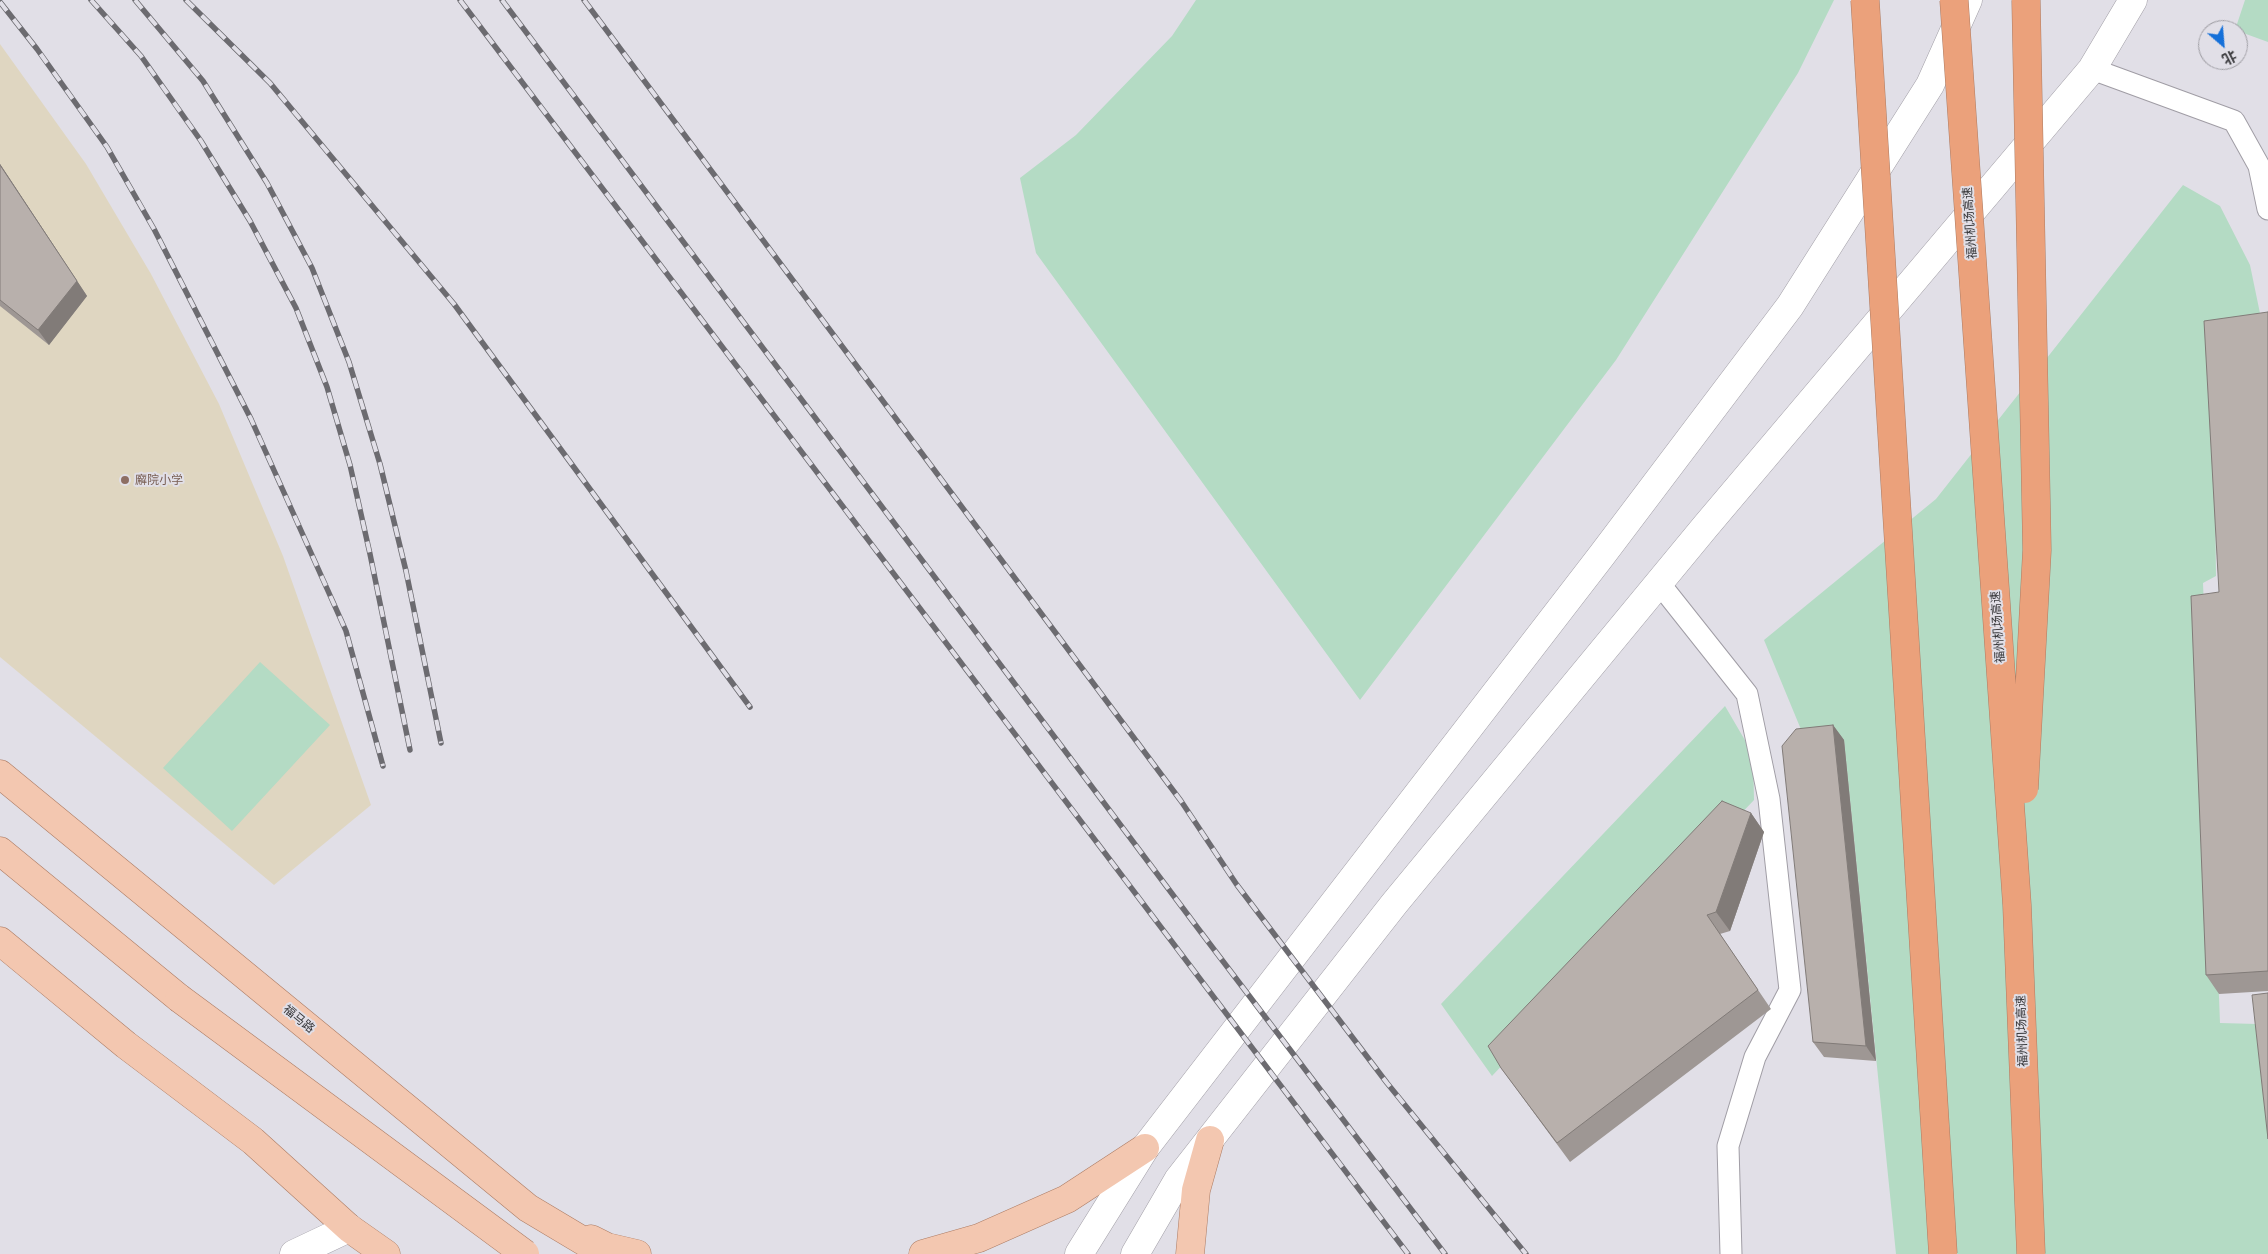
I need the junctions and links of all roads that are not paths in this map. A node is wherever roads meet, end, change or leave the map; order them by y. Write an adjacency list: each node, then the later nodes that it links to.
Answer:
1 (1865, 0): 27 (highway, bridge)
2 (1954, 0): 11 (highway, 福州机场高速, bridge)
3 (1968, 0): 14 (main road)
4 (2026, 0): 11 (highway, bridge)
5 (2133, 0): 6 (main road)
6 (2092, 69): 7 (lane); 8 (main road)
7 (2268, 209)
8 (1659, 583): 13 (main road); 26 (lane)
9 (0, 774): 15 (main road, 福马路)
10 (0, 851): 19 (main road, bridge)
11 (2017, 905): 28 (highway, 福州机场高速, bridge)
12 (0, 941): 16 (main road)
13 (1210, 1140): 24 (main road); 25 (main road)
14 (1145, 1148): 22 (main road); 23 (main road)
15 (528, 1208): 20 (main road, 福马路); 21 (main road)
16 (348, 1228): 17 (main road); 18 (main road)
17 (294, 1254)
18 (386, 1254)
19 (525, 1254)
20 (606, 1254)
21 (636, 1254)
22 (923, 1254)
23 (1079, 1254)
24 (1135, 1254)
25 (1190, 1254)
26 (1731, 1254)
27 (1942, 1254)
28 (2031, 1254)

